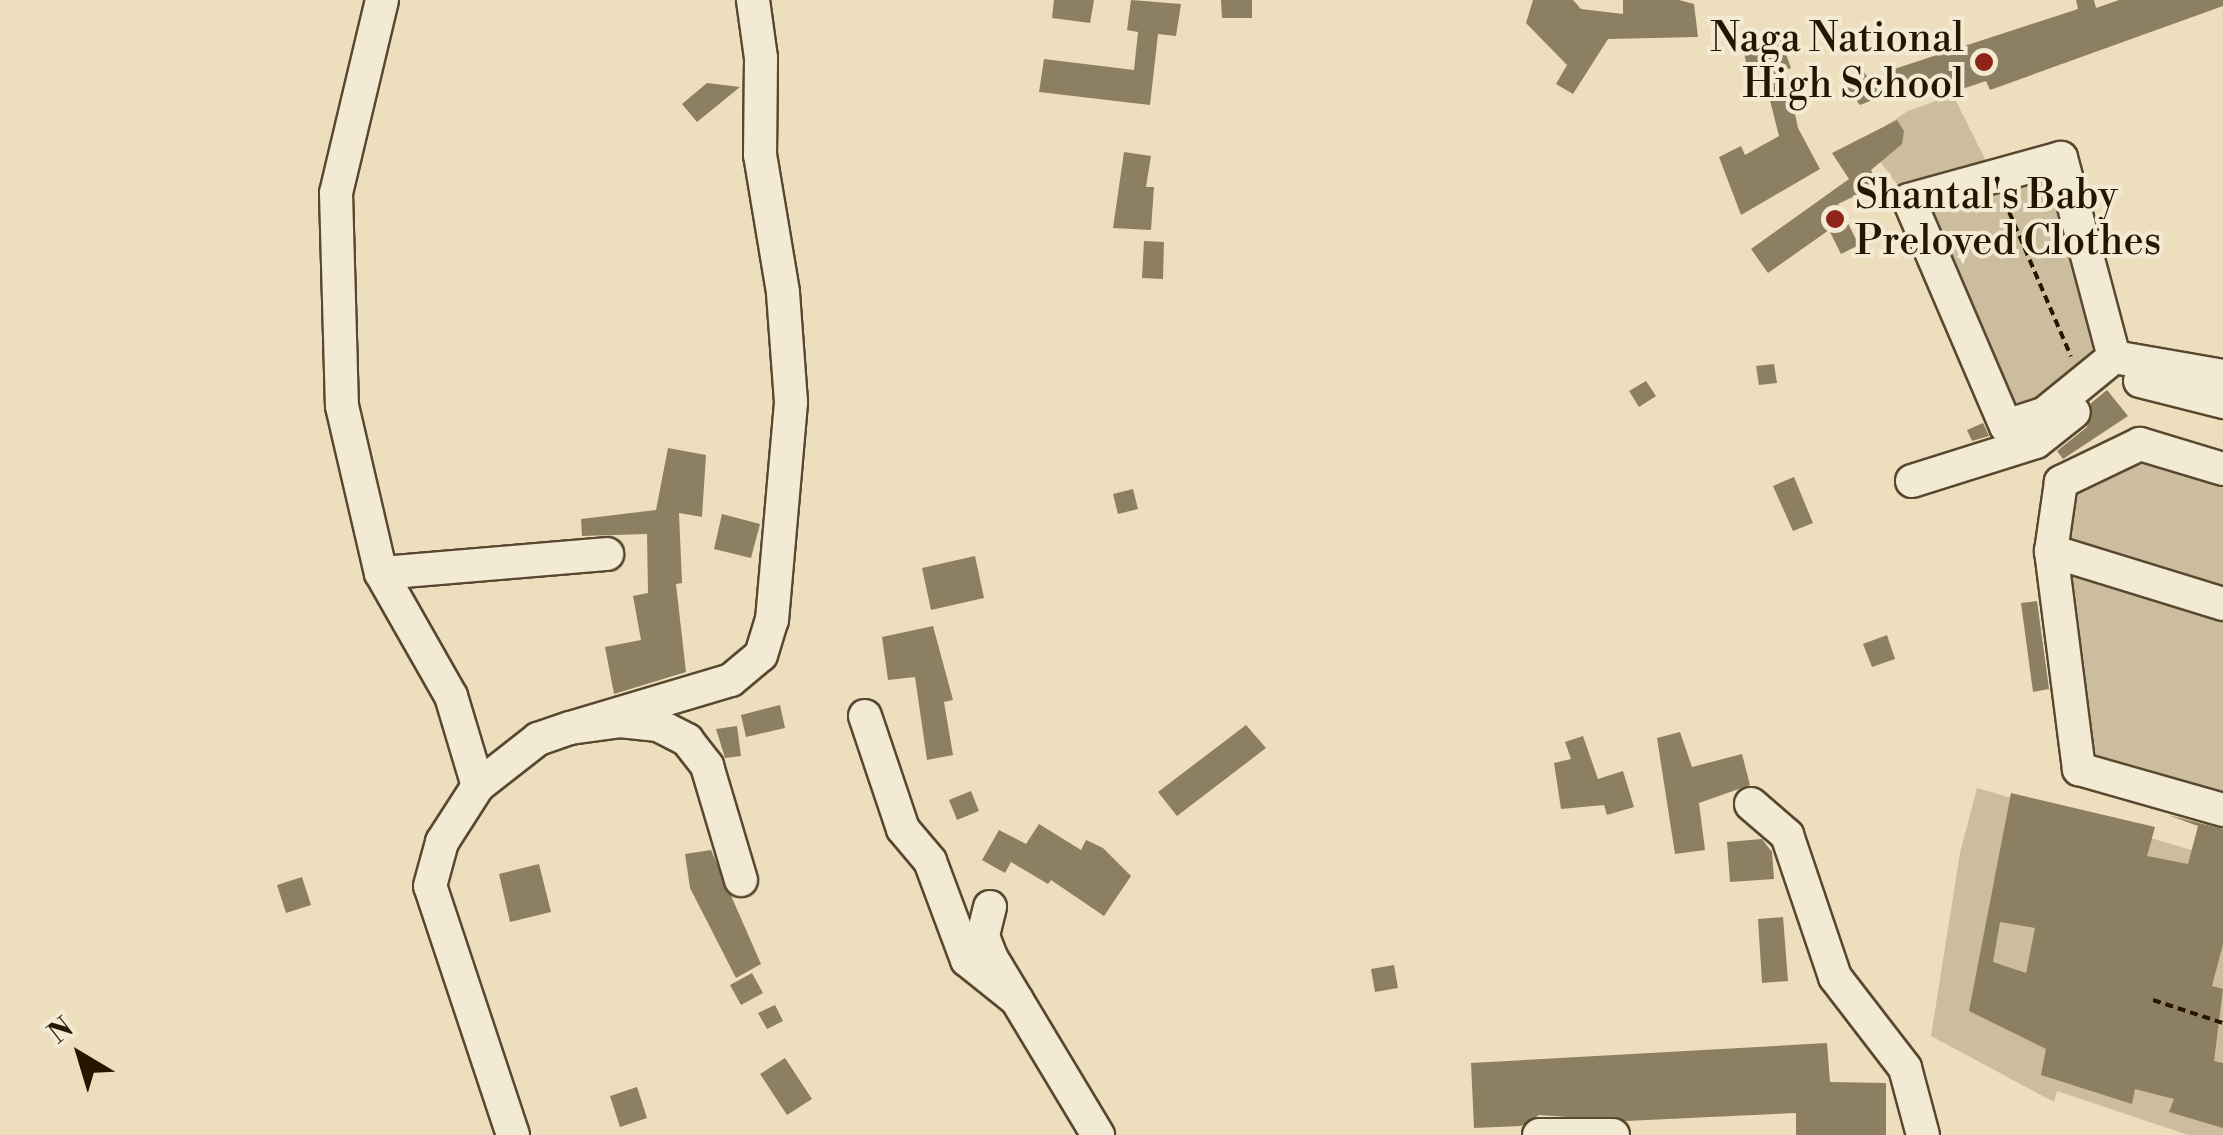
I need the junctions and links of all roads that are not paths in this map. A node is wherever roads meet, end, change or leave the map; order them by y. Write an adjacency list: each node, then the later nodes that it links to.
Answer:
1 (382, 0): 10 (street)
2 (753, 0): 13 (street)
3 (2114, 357): 3 (street); 4 (street)
4 (2223, 376)
5 (2223, 402): 7 (street)
6 (2223, 469): 8 (street)
7 (1912, 481)
8 (2050, 551): 11 (street); 16 (street)
9 (607, 554): 10 (street)
10 (381, 574): 14 (street)
11 (2223, 604)
12 (866, 716): 19 (street)
13 (570, 728): 14 (street); 17 (street)
14 (478, 786): 20 (street)
15 (1750, 804): 24 (street)
16 (2223, 810)
17 (741, 880)
18 (990, 907): 19 (street)
19 (1017, 1000): 21 (street)
20 (513, 1135)
21 (1098, 1135)
22 (1539, 1135): 23 (street)
23 (1613, 1135)
24 (1923, 1135)

